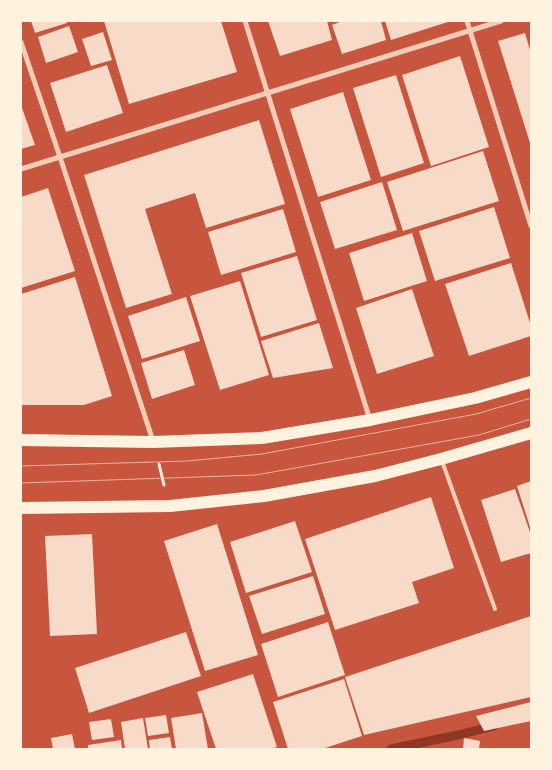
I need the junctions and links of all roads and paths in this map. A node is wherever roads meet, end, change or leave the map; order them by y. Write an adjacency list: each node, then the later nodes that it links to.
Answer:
1 (245, 21): 6 (street)
2 (467, 21): 4 (street)
3 (501, 21): 4 (street)
4 (470, 31): 6 (street); 9 (street)
5 (21, 42): 7 (street)
6 (267, 93): 7 (street); 11 (street)
7 (60, 157): 8 (street); 14 (street)
8 (21, 169)
9 (531, 226)
10 (531, 382): 11 (main road)
11 (370, 420): 14 (main road)
12 (531, 433): 15 (main road)
13 (21, 440): 14 (main road)
14 (154, 442): 16 (path)
15 (441, 459): 16 (main road); 18 (lane)
16 (170, 506): 17 (main road)
17 (21, 508)
18 (495, 609)

